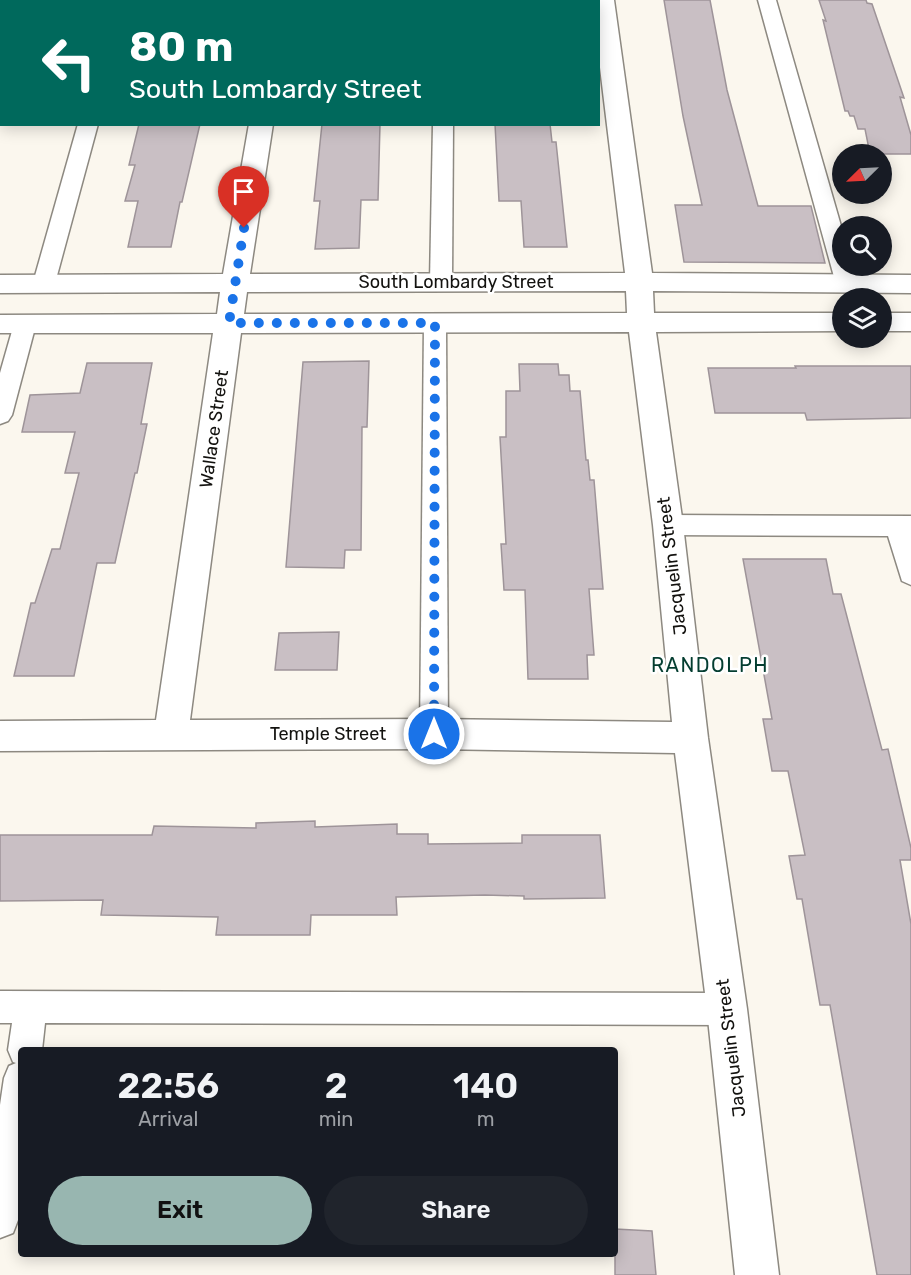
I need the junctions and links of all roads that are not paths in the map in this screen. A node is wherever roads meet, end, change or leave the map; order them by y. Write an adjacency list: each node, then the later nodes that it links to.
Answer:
1 (603, 0): 7 (street, Jacquelin Street)
2 (766, 0): 11 (lane)
3 (87, 126): 8 (lane)
4 (261, 126): 9 (street, Wallace Street)
5 (443, 126): 6 (lane)
6 (441, 282): 7 (street, South Lombardy Street); 9 (street, South Lombardy Street)
7 (639, 282): 11 (street, South Lombardy Street); 13 (street, Jacquelin Street)
8 (44, 283): 9 (street, South Lombardy Street); 10 (street, South Lombardy Street)
9 (236, 283): 17 (street, Wallace Street)
10 (0, 284)
11 (847, 284): 12 (street, South Lombardy Street)
12 (911, 284)
13 (642, 322): 14 (street); 18 (street); 21 (street, Jacquelin Street)
14 (832, 322)
15 (892, 322): 16 (street)
16 (911, 322)
17 (229, 323): 18 (street); 19 (street); 24 (street, Wallace Street)
18 (435, 323): 25 (lane)
19 (12, 324): 20 (lane)
20 (0, 415)
21 (668, 525): 22 (lane); 27 (street, Jacquelin Street)
22 (904, 526): 23 (lane)
23 (911, 574)
24 (171, 734): 25 (street, Temple Street); 26 (street, Temple Street)
25 (434, 734): 27 (street, Temple Street)
26 (0, 736)
27 (692, 738): 29 (street, Jacquelin Street)
28 (16, 1007): 29 (lane); 30 (lane)
29 (727, 1010): 33 (street, Jacquelin Street)
30 (24, 1047)
31 (18, 1098): 32 (lane)
32 (0, 1220)
33 (757, 1275)

